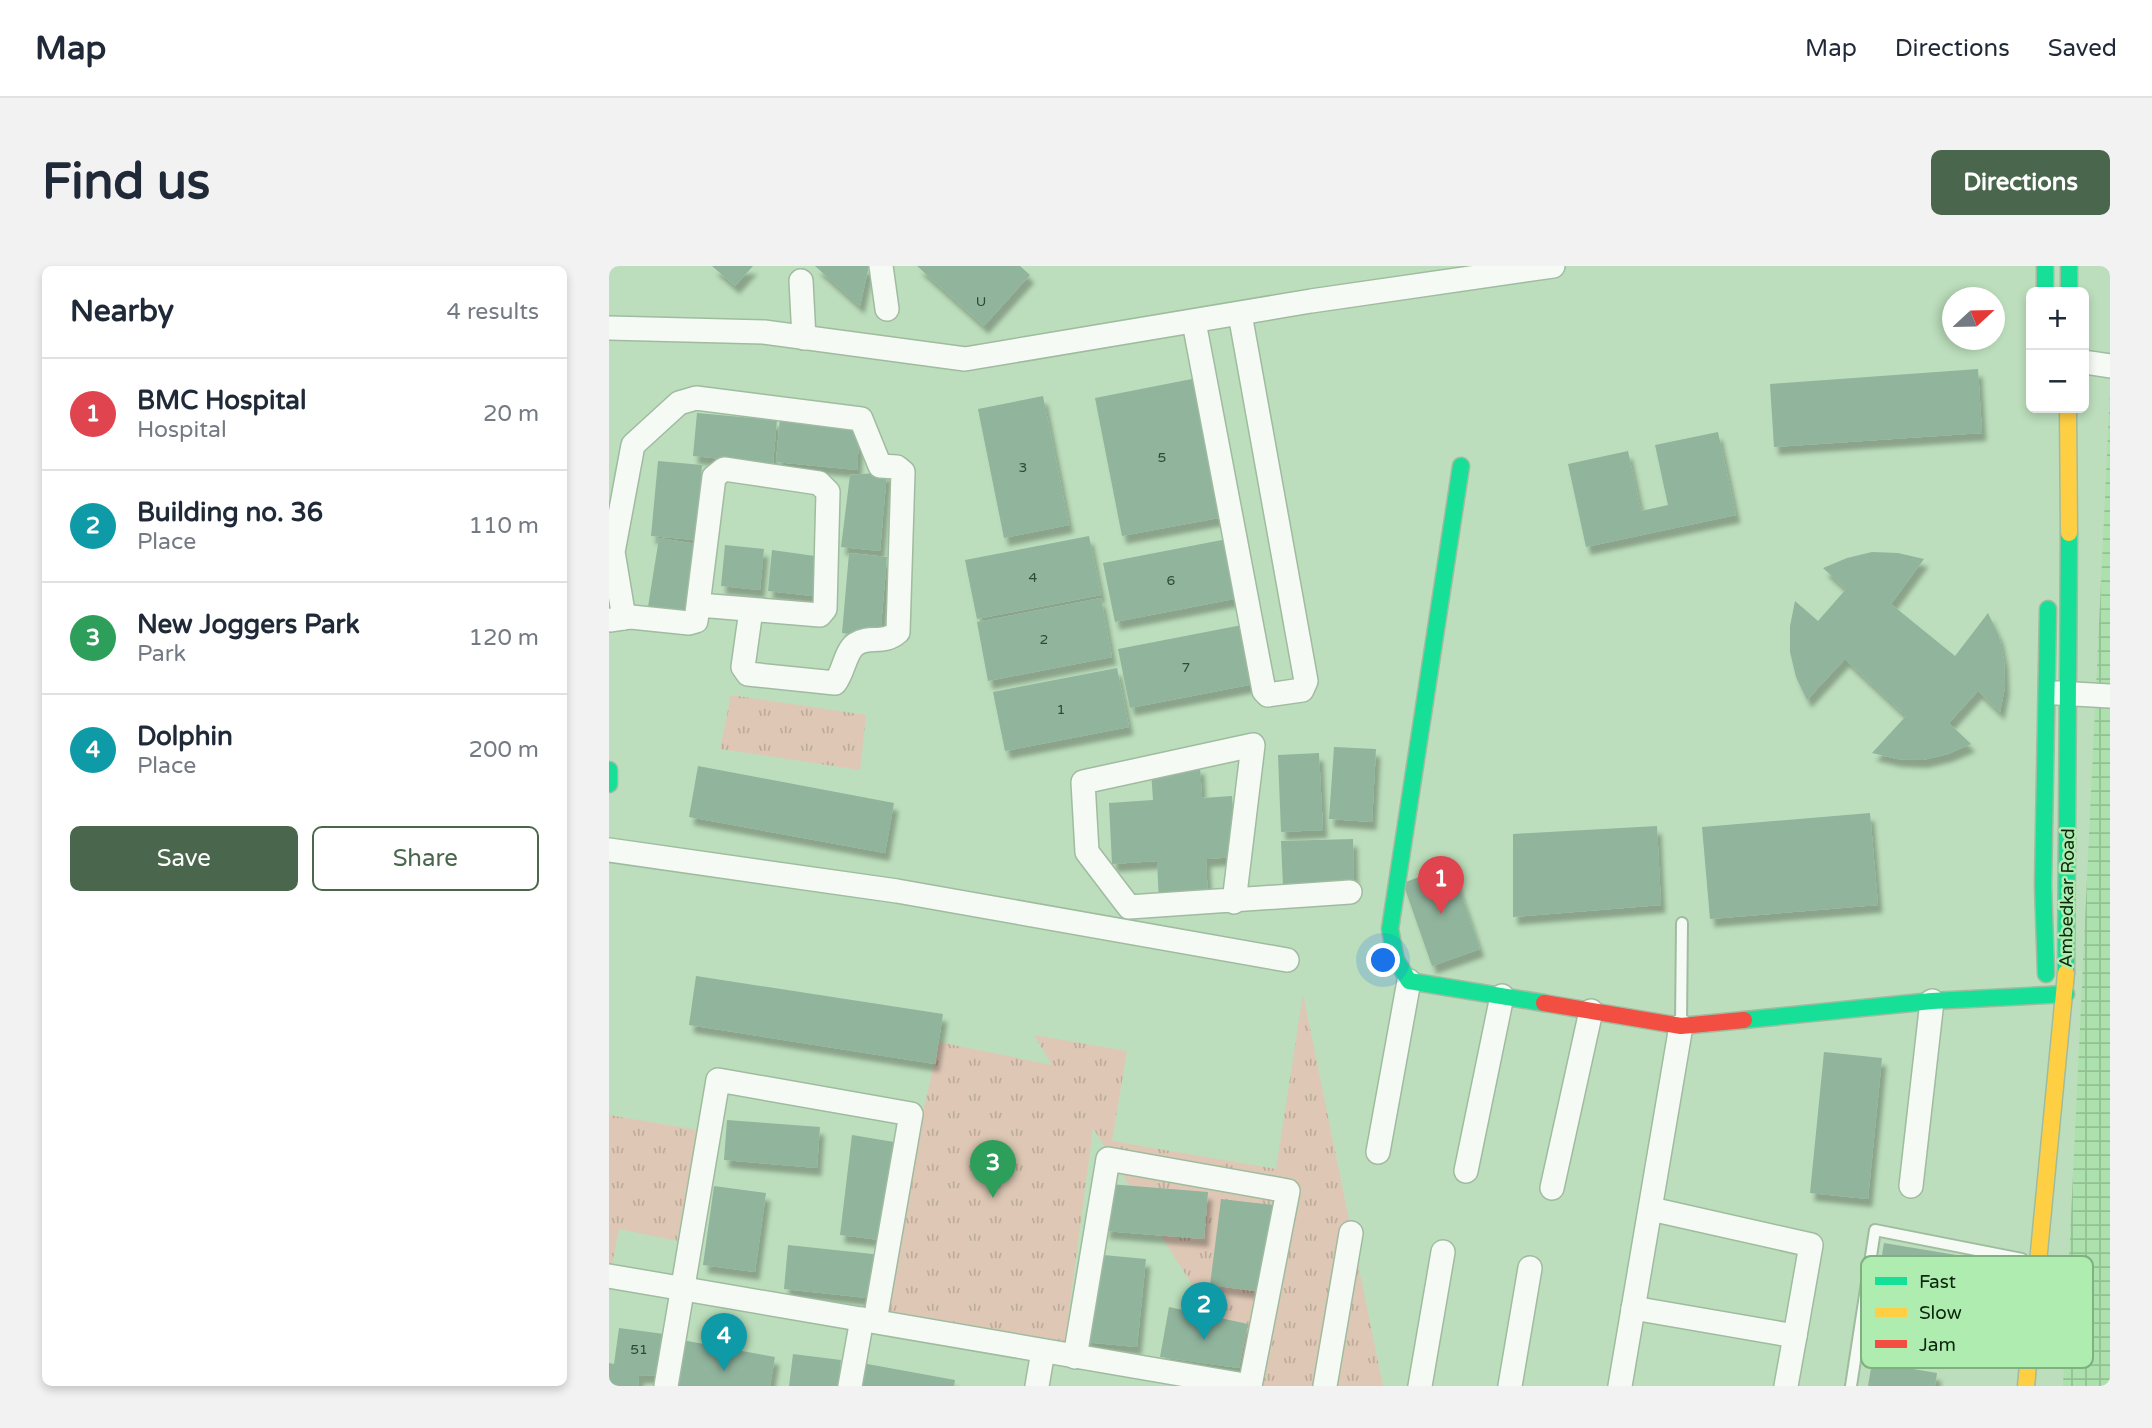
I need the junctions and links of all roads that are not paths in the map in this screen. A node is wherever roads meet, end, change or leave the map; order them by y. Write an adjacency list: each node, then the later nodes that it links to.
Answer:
1 (881, 266): 8 (street)
2 (1553, 266): 9 (street)
3 (2045, 266): 6 (street)
4 (2069, 266): 7 (street)
5 (801, 281): 12 (street)
6 (2045, 287)
7 (2069, 287)
8 (887, 309)
9 (1241, 322): 11 (street); 11 (street)
10 (609, 328): 12 (street)
11 (1195, 329): 12 (street)
12 (804, 338)
13 (2089, 363): 14 (street)
14 (2110, 366)
15 (2067, 413): 22 (street, Ambedkar Road)
16 (1461, 467): 33 (street)
17 (612, 531): 20 (street); 21 (street)
18 (2047, 592): 22 (street, Ambedkar Road)
19 (699, 605): 20 (street); 20 (street); 21 (street)
20 (751, 610)
21 (616, 619)
22 (2058, 693): 23 (street); 34 (street, Ambedkar Road); 37 (street, Ambedkar Road)
23 (2110, 696)
24 (609, 770): 25 (street)
25 (609, 784)
26 (609, 850): 31 (street)
27 (1350, 892): 28 (street)
28 (1234, 902): 29 (street); 29 (street)
29 (1177, 904): 31 (street)
30 (1682, 923): 39 (lane)
31 (1169, 940): 32 (street)
32 (1287, 960)
33 (1409, 981): 35 (street); 41 (street)
34 (2066, 994): 37 (street); 51 (street, Ambedkar Road)
35 (1502, 996): 38 (street); 42 (street)
36 (1932, 1001): 37 (street); 39 (street); 43 (street)
37 (2046, 1002)
38 (1591, 1011): 39 (street); 44 (street)
39 (1681, 1026): 45 (street)
40 (2033, 1134): 50 (street)
41 (1378, 1152)
42 (1466, 1171)
43 (1911, 1186)
44 (1552, 1188)
45 (1651, 1209): 55 (street); 58 (street)
46 (1351, 1233): 65 (street)
47 (1443, 1252): 66 (street)
48 (1871, 1256): 49 (lane)
49 (2007, 1256)
50 (2022, 1256)
51 (2039, 1256)
52 (1530, 1268): 67 (street)
53 (609, 1276): 54 (street)
54 (683, 1288): 56 (street); 56 (street); 62 (street)
55 (1633, 1308): 58 (street); 68 (street)
56 (869, 1320): 59 (street); 63 (street)
57 (1861, 1321): 70 (lane)
58 (1795, 1336): 69 (street)
59 (1043, 1351): 60 (street); 64 (street)
60 (1075, 1357): 60 (street)
61 (2028, 1368): 71 (street, Ambedkar Road)
62 (666, 1386)
63 (850, 1386)
64 (1037, 1386)
65 (1325, 1386)
66 (1420, 1386)
67 (1510, 1386)
68 (1620, 1386)
69 (1786, 1386)
70 (1851, 1386)
71 (2026, 1386)

